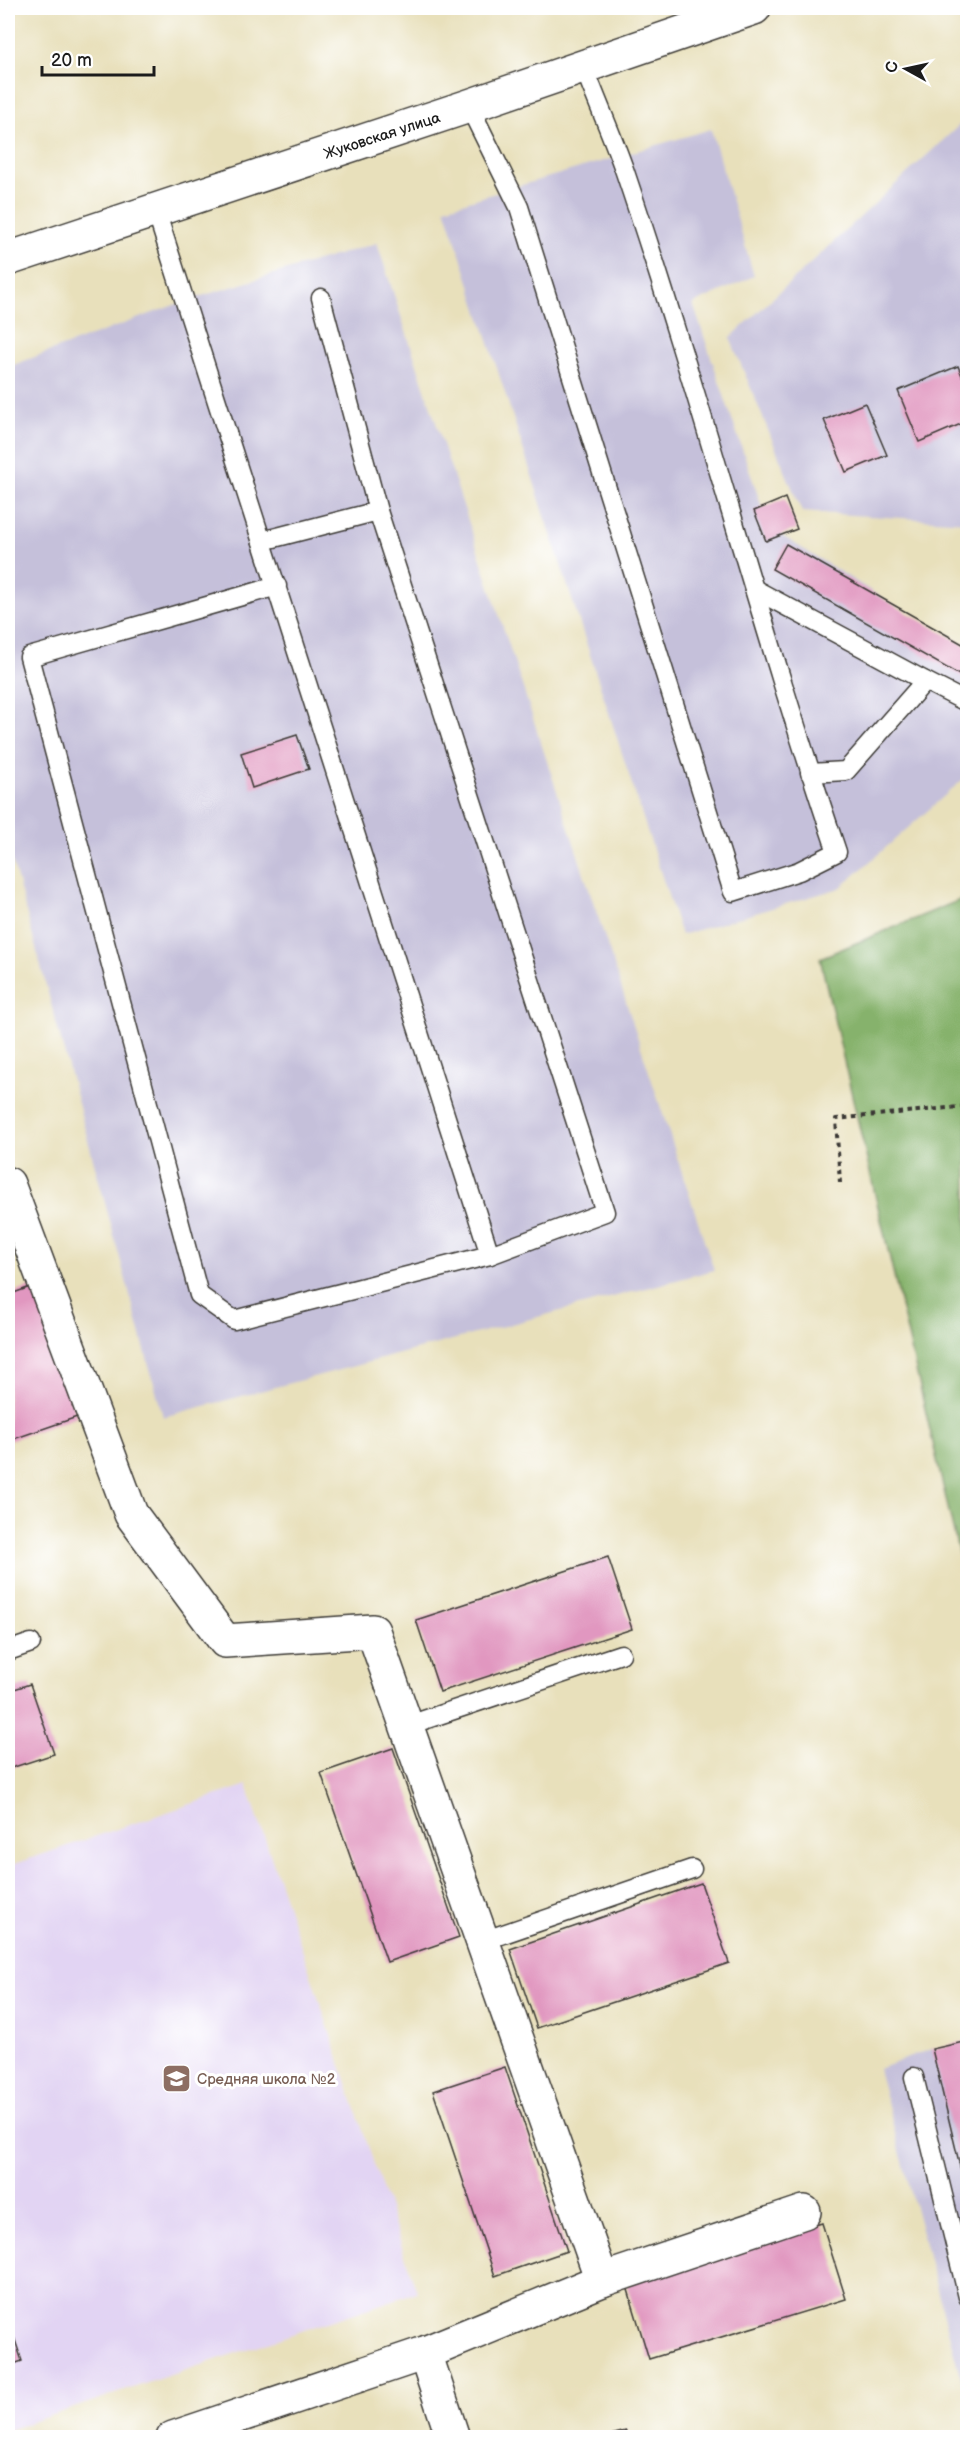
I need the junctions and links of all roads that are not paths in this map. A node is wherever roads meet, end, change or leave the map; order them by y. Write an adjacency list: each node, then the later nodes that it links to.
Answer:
1 (754, 8): 2 (street, Жуковская улица)
2 (584, 67): 3 (street, Жуковская улица); 10 (lane)
3 (469, 106): 4 (street, Жуковская улица); 13 (lane)
4 (156, 211): 5 (street, Жуковская улица); 8 (lane)
5 (8, 259)
6 (321, 298): 7 (lane)
7 (378, 511): 8 (lane); 15 (lane)
8 (262, 541): 9 (lane)
9 (277, 586): 15 (lane); 15 (lane)
10 (754, 589): 11 (lane); 13 (lane)
11 (925, 681): 12 (lane); 13 (lane)
12 (968, 703)
13 (810, 773)
14 (8, 1184): 19 (street)
15 (490, 1255)
16 (31, 1643): 17 (lane)
17 (8, 1651)
18 (621, 1654): 19 (lane)
19 (406, 1726): 21 (street)
20 (692, 1869): 21 (lane)
21 (483, 1941): 24 (street)
22 (914, 2077): 25 (lane)
23 (804, 2212): 24 (street)
24 (602, 2280): 26 (street)
25 (968, 2297)
26 (424, 2353): 27 (street); 28 (street)
27 (172, 2438)
28 (453, 2438)

